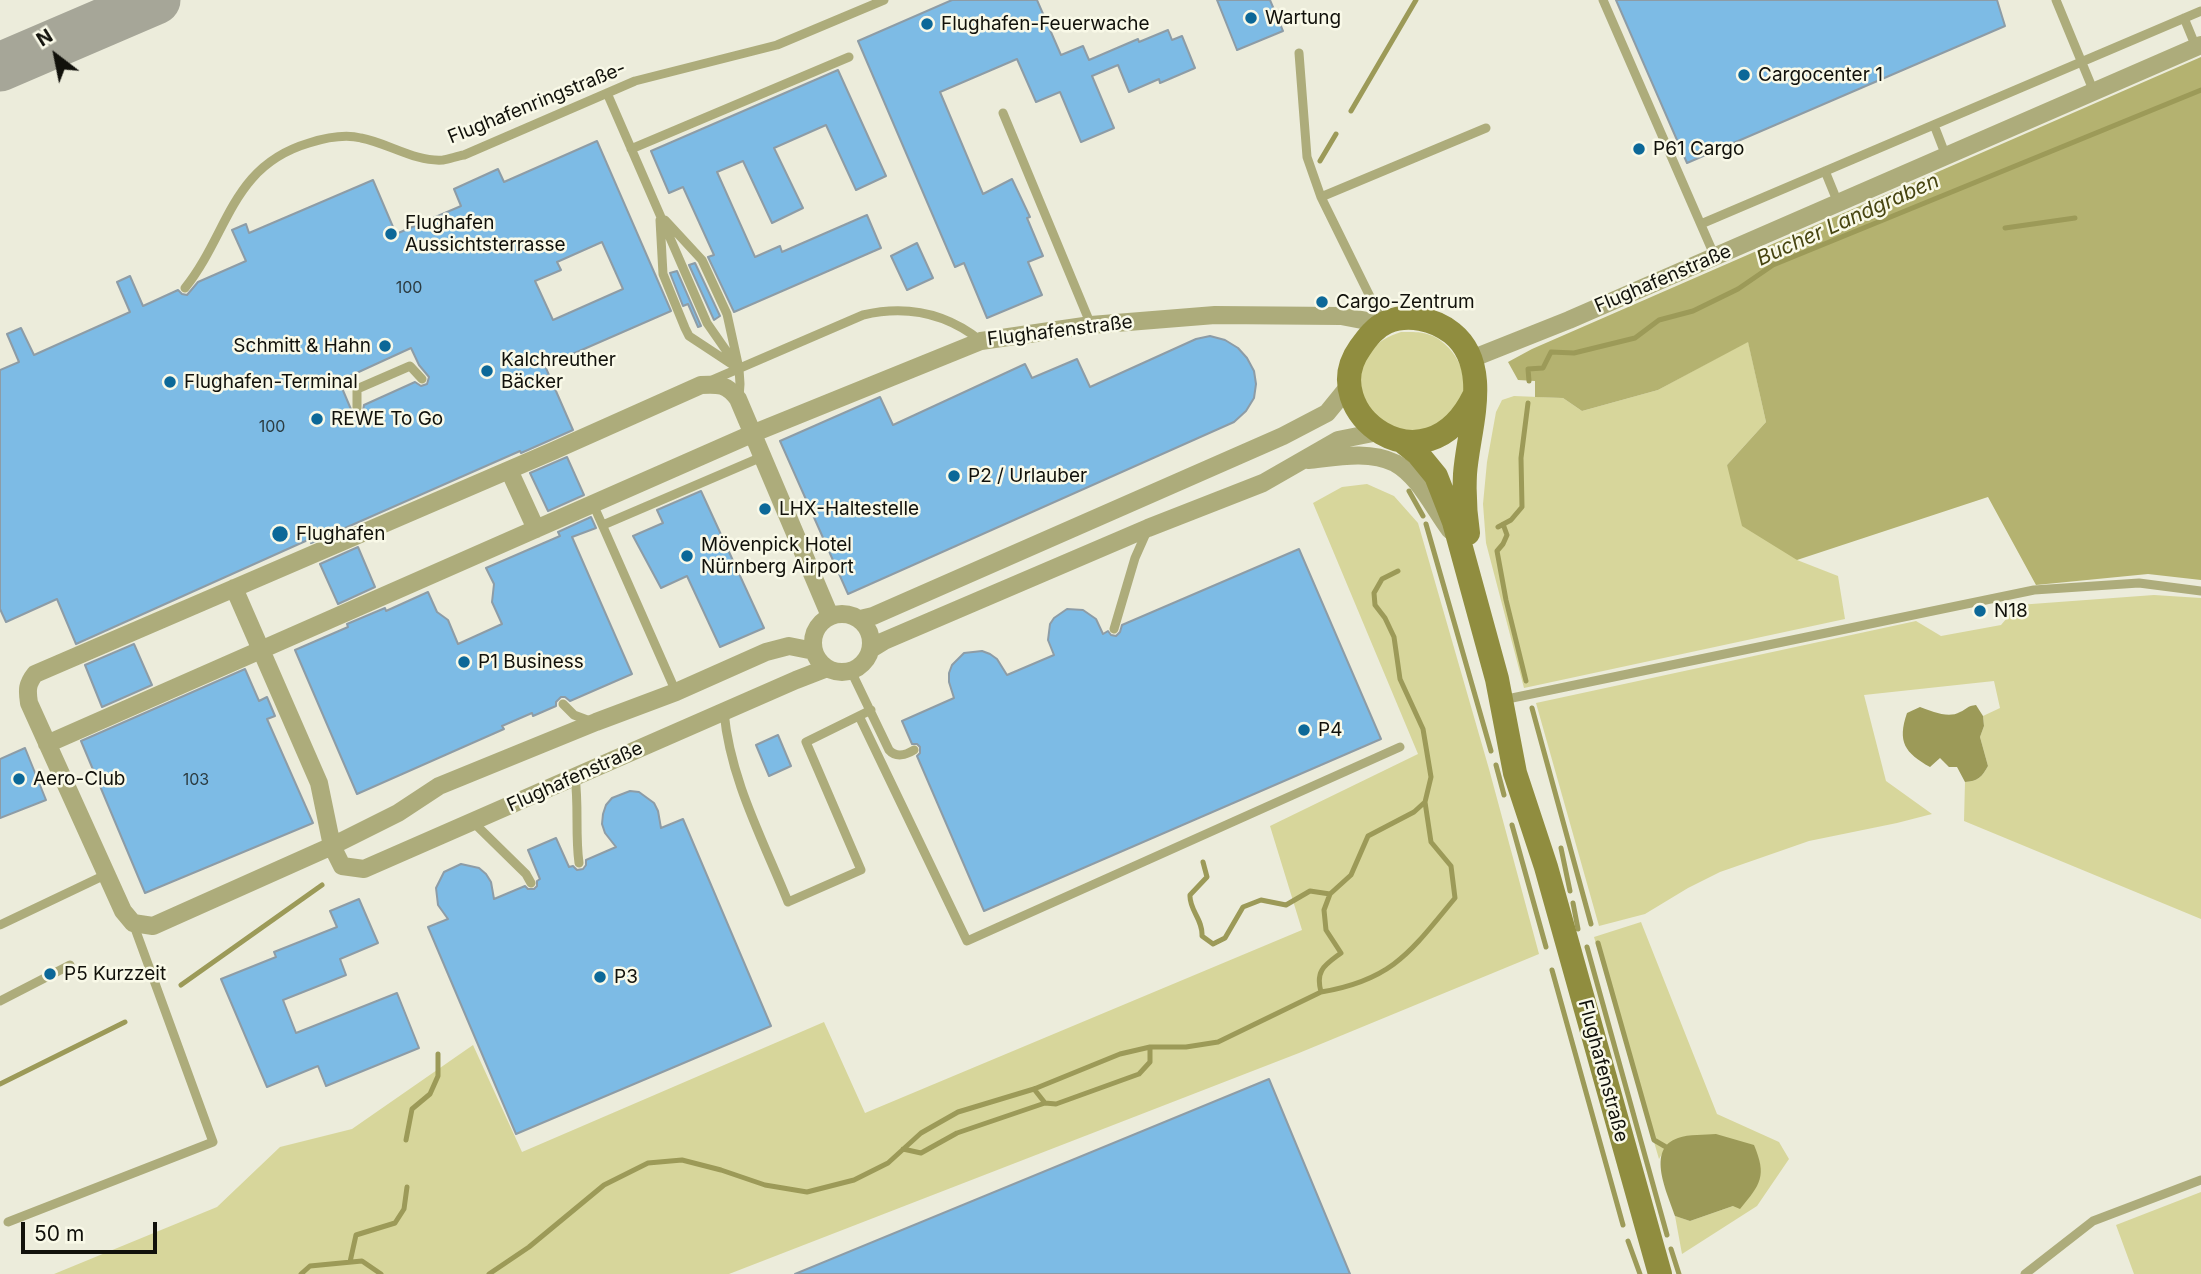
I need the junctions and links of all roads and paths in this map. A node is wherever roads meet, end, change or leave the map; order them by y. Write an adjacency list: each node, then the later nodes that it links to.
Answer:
1 (884, 0): 11 (lane, Flughafenringstraße-)
2 (1603, 0): 21 (lane)
3 (2056, 0): 9 (lane)
4 (2201, 11): 5 (lane)
5 (2184, 18): 6 (lane); 9 (lane)
6 (2199, 46): 10 (street, Flughafenstraße)
7 (1299, 53): 18 (lane)
8 (849, 57): 15 (lane)
9 (2082, 62): 10 (lane); 13 (lane)
10 (2094, 92): 16 (street, Flughafenstraße)
11 (607, 93): 15 (lane); 23 (lane, Flughafenringstraße-)
12 (1003, 113): 25 (lane)
13 (1934, 125): 16 (lane); 17 (lane)
14 (1486, 128): 18 (lane)
15 (631, 149): 20 (lane)
16 (1946, 156): 19 (street, Flughafenstraße)
17 (1825, 171): 19 (lane); 21 (lane)
18 (1321, 197): 24 (lane)
19 (1838, 203): 22 (street, Flughafenstraße)
20 (660, 215): 28 (lane); 28 (lane); 28 (lane)
21 (1700, 224): 22 (lane)
22 (1715, 257): 27 (street, Flughafenstraße)
23 (185, 288)
24 (1383, 324): 25 (street, Flughafenstraße); 27 (main road, Flughafenstraße); 31 (main road)
25 (1091, 325): 26 (street, Flughafenstraße)
26 (981, 341): 28 (lane); 36 (street, Flughafenstraße)
27 (1471, 359): 32 (main road, Flughafenstraße)
28 (739, 369): 30 (lane); 33 (lane)
29 (422, 379): 34 (lane)
30 (701, 386): 33 (street); 40 (street)
31 (1349, 386): 35 (main road); 49 (street)
32 (1474, 396): 37 (main road); 57 (main road, Flughafenstraße)
33 (738, 399): 36 (street)
34 (357, 408)
35 (1378, 432): 37 (main road, Flughafenstraße); 39 (street, Flughafenstraße)
36 (754, 433): 38 (street); 41 (street, Flughafenstraße)
37 (1402, 442): 45 (main road, Flughafenstraße)
38 (764, 456): 42 (lane); 48 (street)
39 (1301, 460): 43 (street, Flughafenstraße); 45 (street, Flughafenstraße)
40 (509, 470): 44 (street); 46 (street)
41 (593, 504): 42 (lane); 44 (street, Flughafenstraße)
42 (603, 525): 56 (lane)
43 (1148, 528): 50 (lane); 52 (street, Flughafenstraße)
44 (536, 529): 51 (street, Flughafenstraße)
45 (1460, 542): 70 (main road, Flughafenstraße)
46 (234, 588): 51 (street); 63 (street)
47 (2201, 591): 57 (lane)
48 (830, 616): 49 (street); 53 (street)
49 (859, 619): 52 (street)
50 (1114, 629)
51 (261, 649): 63 (street, Flughafenstraße); 68 (street)
52 (871, 649): 55 (street, Flughafenstraße)
53 (814, 651): 54 (street); 56 (street, Flughafenstraße)
54 (827, 668): 55 (street, Flughafenstraße); 60 (street, Flughafenstraße)
55 (851, 671): 59 (lane)
56 (677, 692): 62 (street, Flughafenstraße)
57 (1512, 698): 70 (main road, Flughafenstraße)
58 (563, 704): 62 (lane)
59 (871, 710): 61 (lane); 65 (lane)
60 (724, 712): 61 (lane); 66 (street, Flughafenstraße)
61 (859, 716): 64 (lane)
62 (596, 722): 68 (street, Flughafenstraße)
63 (47, 744): 71 (street)
64 (1400, 747)
65 (914, 750)
66 (575, 777): 67 (street, Flughafenstraße); 69 (lane)
67 (473, 822): 68 (street, Flughafenstraße); 72 (lane)
68 (332, 846): 73 (street, Flughafenstraße)
69 (579, 863)
70 (1546, 867): 79 (main road, Flughafenstraße)
71 (105, 875): 73 (street); 74 (lane)
72 (531, 883)
73 (134, 923): 78 (lane)
74 (0, 925)
75 (70, 965): 76 (lane)
76 (0, 1001)
77 (2201, 1180): 80 (lane)
78 (8, 1222)
79 (1660, 1274)
80 (2025, 1274)

